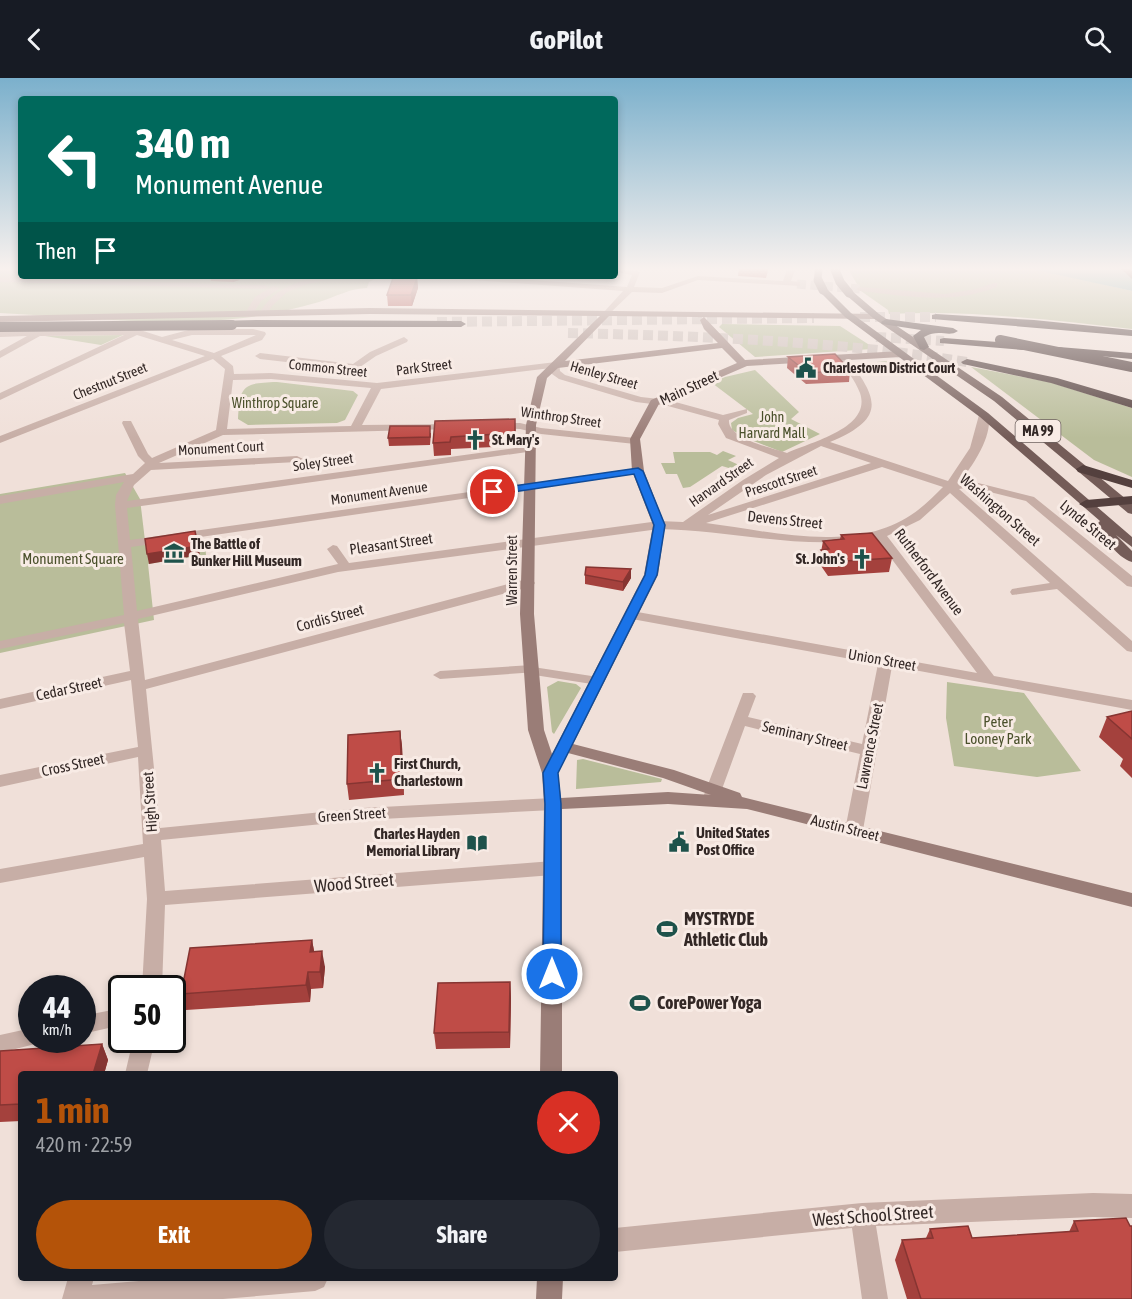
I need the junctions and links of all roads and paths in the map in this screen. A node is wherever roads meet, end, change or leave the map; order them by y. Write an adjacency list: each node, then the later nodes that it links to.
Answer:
1 (201, 324): 14 (highway)
2 (249, 324): 14 (highway, bridge)
3 (265, 324): 20 (street)
4 (266, 324): 28 (street, Chestnut Street)
5 (313, 324): 15 (highway)
6 (596, 324): 34 (main road, Warren Street)
7 (706, 324): 24 (main road)
8 (860, 324): 27 (main road, MA 99)
9 (889, 324): 25 (main road, MA 99)
10 (935, 324): 25 (highway)
11 (940, 324): 36 (highway, bridge)
12 (948, 324): 23 (highway)
13 (1043, 324): 18 (highway)
14 (0, 327)
15 (459, 327)
16 (137, 332): 17 (street); 20 (street); 40 (street)
17 (39, 333): 19 (street); 26 (street)
18 (1132, 333)
19 (0, 334)
20 (164, 339): 28 (street)
21 (404, 340): 35 (street)
22 (944, 341): 30 (highway)
23 (1132, 341)
24 (725, 345): 33 (main road); 34 (main road, Park Street)
25 (924, 347): 58 (main road, MA 99)
26 (2, 353)
27 (901, 354): 31 (main road, Main Street); 44 (main road, MA 99)
28 (212, 355): 37 (street); 50 (street, Chestnut Street)
29 (260, 356): 35 (street)
30 (1128, 356)
31 (842, 357): 33 (main road, Main Street); 52 (street, Harvard Street)
32 (967, 362): 42 (highway)
33 (743, 364): 41 (main road, Main Street)
34 (556, 365): 39 (street, Park Street); 41 (street, Henley Street); 48 (main road, Warren Street)
35 (355, 367): 38 (street)
36 (1132, 367)
37 (230, 377): 38 (street, Common Street); 49 (street)
38 (336, 383): 39 (street, Common Street)
39 (377, 386): 47 (street, Common Street)
40 (0, 397)
41 (655, 402): 45 (street, Henley Street); 51 (main road, Main Street)
42 (1132, 404)
43 (743, 411): 45 (street)
44 (984, 415): 63 (street, Rutherford Avenue); 67 (main road, MA 99)
45 (724, 418): 54 (street)
46 (127, 423): 57 (street)
47 (355, 428): 48 (street, Winthrop Street); 49 (street, Winthrop Street)
48 (531, 428): 51 (street, Winthrop Street); 53 (main road, Warren Street)
49 (221, 432): 57 (street, Winthrop Street)
50 (0, 440)
51 (635, 441): 59 (main road)
52 (820, 442): 54 (street, Harvard Street); 56 (street, Washington Street)
53 (530, 449): 62 (main road, Warren Street); 65 (street, Soley Street)
54 (787, 457): 68 (street, Harvard Street)
55 (297, 459): 57 (street, Monument Court)
56 (882, 463): 63 (street, Washington Street); 68 (street, Prescott Street)
57 (149, 465): 60 (street, Winthrop Street)
58 (1083, 469): 61 (highway); 66 (main road, MA 99)
59 (638, 471): 62 (street, Monument Avenue); 69 (main road)
60 (135, 477): 64 (street); 65 (street)
61 (1132, 484)
62 (528, 486): 71 (main road, Warren Street); 73 (street, Monument Avenue)
63 (950, 486): 70 (street, Rutherford Avenue); 78 (street, Lynde Street); 79 (street, Washington Street)
64 (0, 500)
65 (121, 505): 73 (street)
66 (1129, 505): 67 (highway)
67 (1092, 509): 72 (main road, MA 99); 75 (main road)
68 (688, 524): 69 (street, Harvard Street); 70 (street, Devens Street)
69 (659, 525): 71 (street, Pleasant Street); 81 (main road)
70 (879, 534): 88 (street, Rutherford Avenue)
71 (527, 543): 76 (street, Pleasant Street); 77 (main road, Warren Street)
72 (1132, 543)
73 (125, 544): 82 (street)
74 (333, 549): 76 (street)
75 (1132, 558)
76 (346, 567): 82 (street, Pleasant Street)
77 (528, 583): 86 (main road, Warren Street); 89 (street, Cordis Street)
78 (1132, 583)
79 (1060, 585): 80 (street); 84 (street, Washington Street)
80 (1017, 592)
81 (632, 615): 85 (street, Union Street); 90 (main road)
82 (131, 617): 83 (street); 89 (street, High Street)
83 (0, 645)
84 (1132, 648)
85 (886, 661): 88 (street, Union Street); 97 (street, Lawrence Street)
86 (532, 670): 87 (street); 90 (street); 98 (main road, Warren Street)
87 (440, 675)
88 (989, 679): 93 (street, Union Street)
89 (139, 680): 92 (street, Cedar Street); 96 (street, High Street)
90 (598, 681): 95 (main road)
91 (748, 696): 94 (street, Seminary Street)
92 (0, 704)
93 (1132, 705)
94 (740, 720): 97 (street, Seminary Street); 100 (street, Seminary Street)
95 (564, 747): 98 (main road); 100 (main road)
96 (146, 750): 99 (street, Cross Street); 103 (street, High Street)
97 (870, 751): 102 (street, Lawrence Street)
98 (550, 773): 101 (main road)
99 (0, 781)
100 (712, 794): 101 (main road, Austin Street); 102 (main road, Austin Street)
101 (553, 804): 103 (street, Green Street); 104 (main road)
102 (854, 830): 107 (main road, Austin Street)
103 (152, 842): 105 (street, Green Street); 106 (street, High Street)
104 (553, 868): 106 (street, Wood Street); 113 (main road)
105 (0, 876)
106 (156, 899): 108 (street, High Street)
107 (1132, 900)
108 (153, 975)
109 (18, 1040): 110 (street)
110 (0, 1044)
111 (141, 1053): 112 (street)
112 (137, 1071)
113 (551, 1071)
114 (1132, 1206): 115 (street, West School Street)
115 (862, 1215): 116 (street, West School Street); 123 (street)
116 (618, 1240)
117 (80, 1281): 120 (street)
118 (282, 1281): 121 (street)
119 (550, 1281): 122 (main road)
120 (75, 1299)
121 (82, 1299)
122 (549, 1299)
123 (875, 1299)

